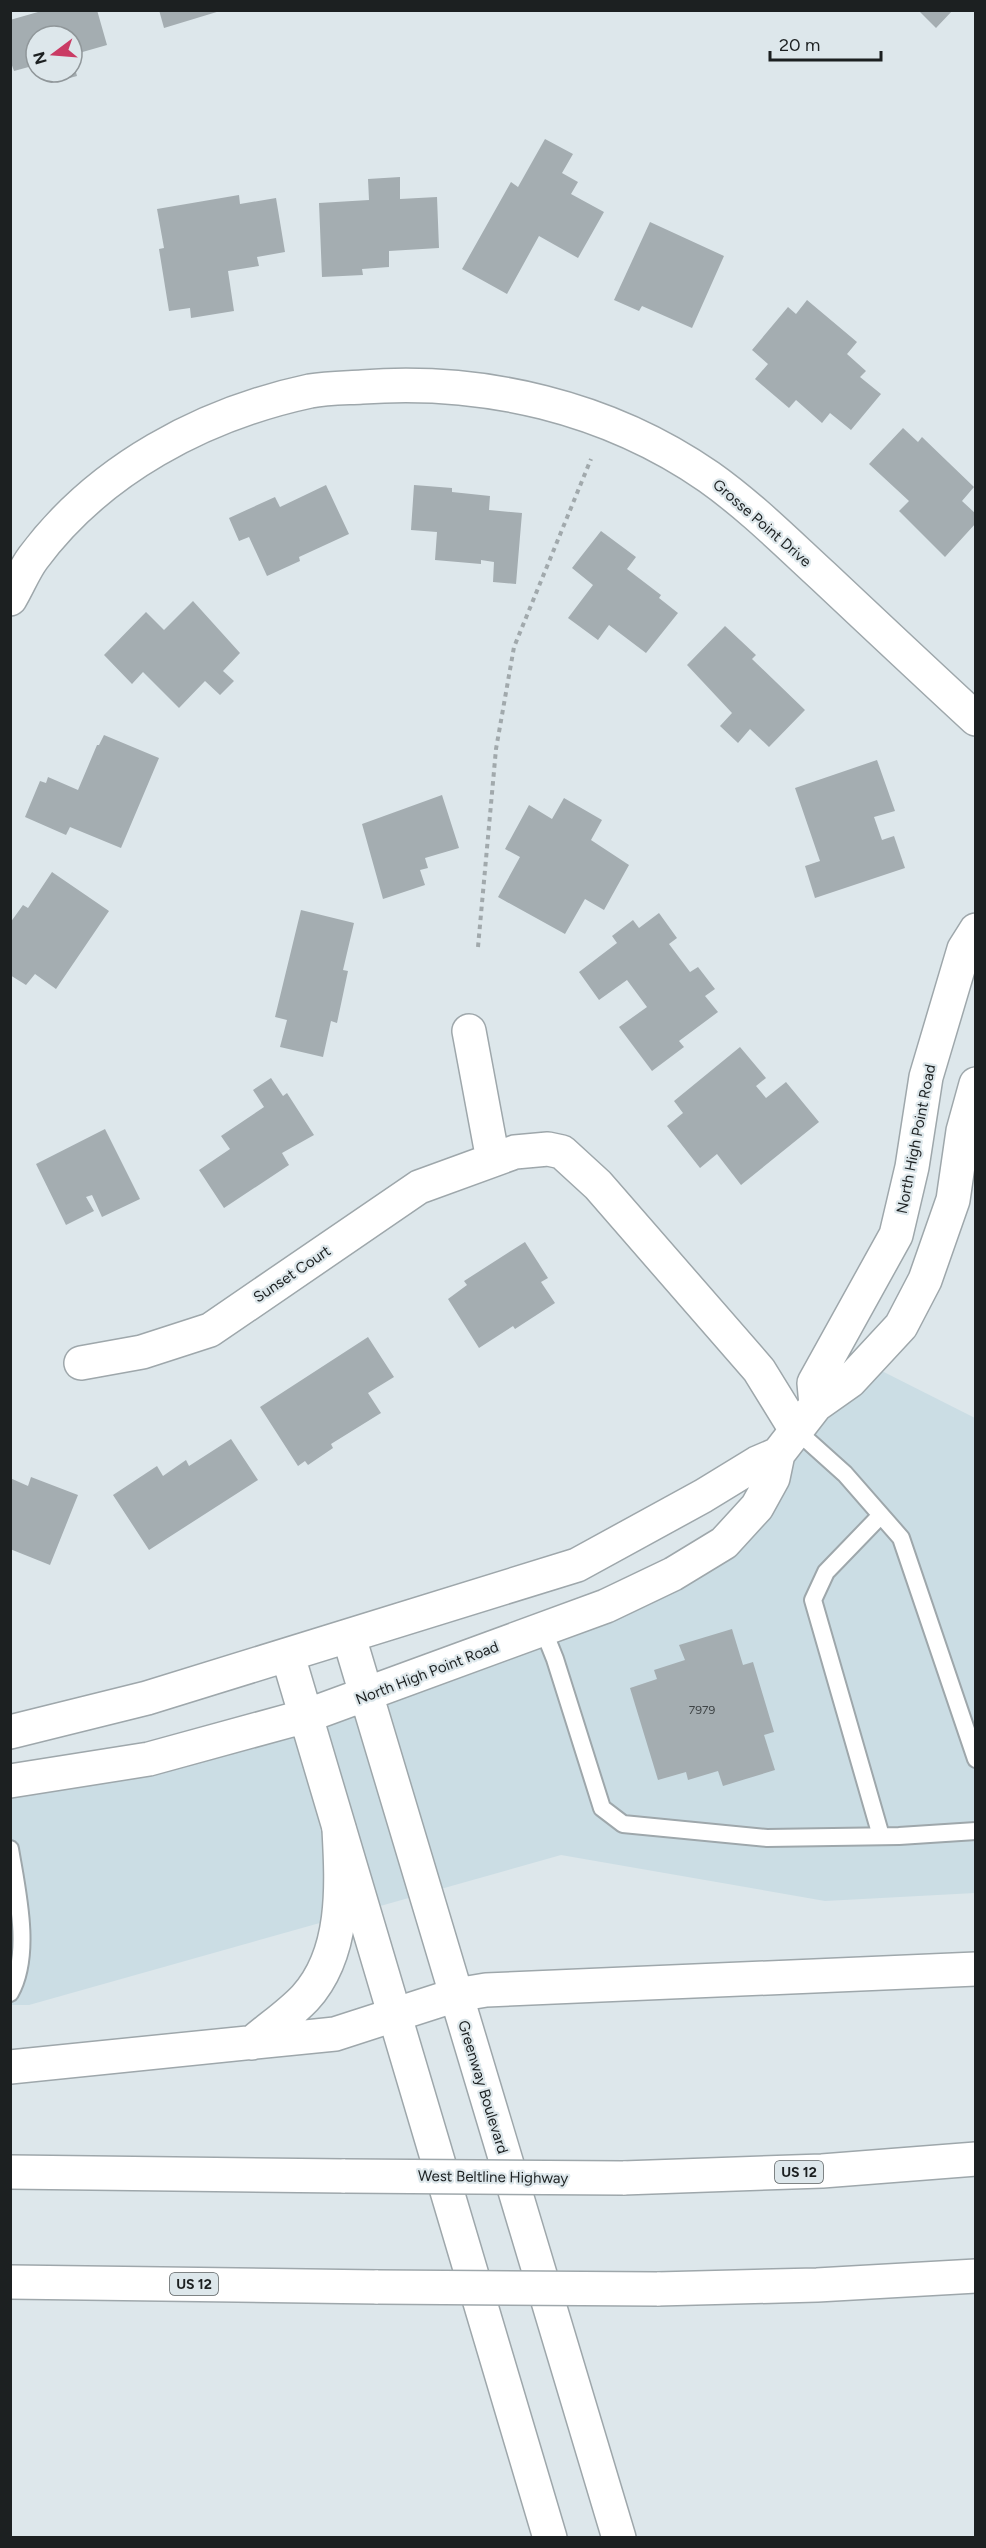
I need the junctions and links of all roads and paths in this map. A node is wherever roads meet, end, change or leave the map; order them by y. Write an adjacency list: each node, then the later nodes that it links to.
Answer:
1 (591, 459): 5 (path)
2 (10, 599): 3 (main road, Grosse Point Drive)
3 (975, 719)
4 (975, 930): 10 (main road, North High Point Road)
5 (478, 947)
6 (469, 1031): 8 (main road)
7 (975, 1084): 10 (main road)
8 (493, 1160): 9 (main road, Sunset Court); 10 (main road, Sunset Court)
9 (81, 1363)
10 (797, 1430): 11 (lane); 12 (main road, North High Point Road); 13 (main road)
11 (881, 1515): 18 (lane); 23 (lane)
12 (543, 1629): 15 (main road, North High Point Road); 23 (lane)
13 (349, 1637): 14 (main road); 15 (main road, Greenway Boulevard)
14 (288, 1656): 16 (main road); 17 (main road)
15 (366, 1696): 16 (main road, North High Point Road); 27 (main road, Greenway Boulevard)
16 (306, 1716): 19 (main road, North High Point Road); 21 (main road)
17 (10, 1732)
18 (975, 1759)
19 (11, 1781): 20 (lane)
20 (10, 1786)
21 (339, 1829): 28 (main road); 29 (main road)
22 (975, 1831): 23 (lane)
23 (881, 1836)
24 (10, 1849): 26 (lane)
25 (975, 1969): 27 (main road)
26 (10, 1993)
27 (456, 1995): 28 (main road); 36 (main road, Greenway Boulevard)
28 (394, 2014): 29 (main road); 35 (main road)
29 (252, 2043): 30 (main road)
30 (10, 2067)
31 (975, 2159): 32 (main road, West Beltline Highway / US 12, bridge)
32 (10, 2172)
33 (975, 2276): 34 (main road, US 12, bridge)
34 (10, 2282)
35 (550, 2538)
36 (619, 2538)

